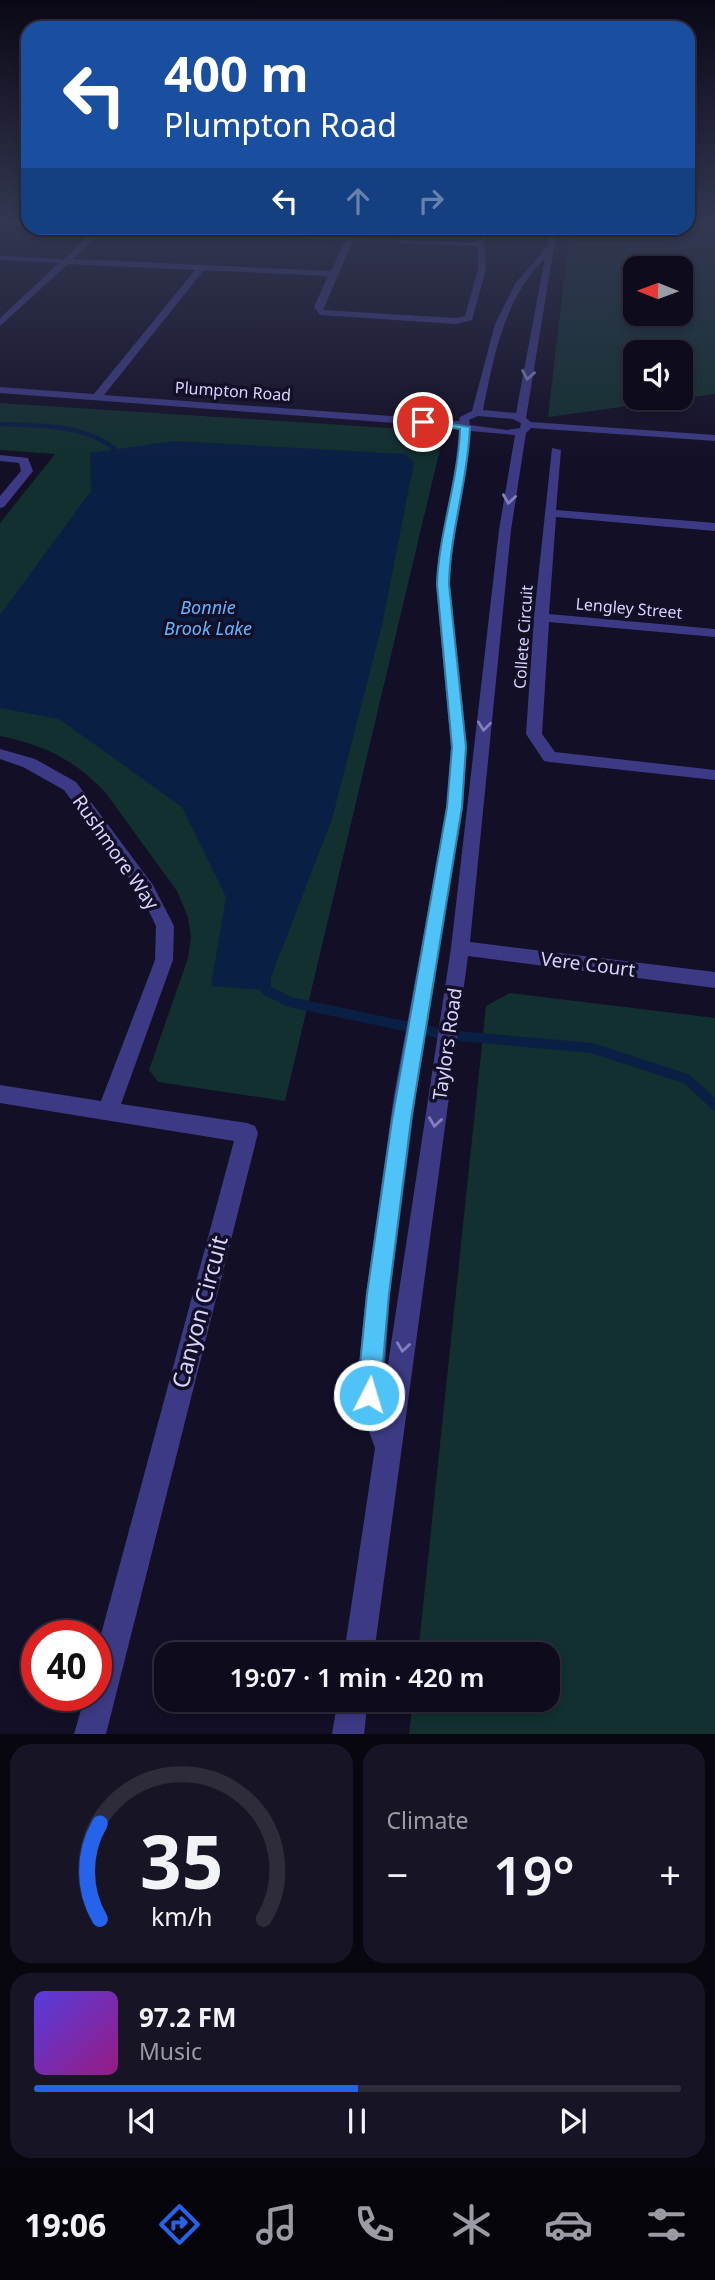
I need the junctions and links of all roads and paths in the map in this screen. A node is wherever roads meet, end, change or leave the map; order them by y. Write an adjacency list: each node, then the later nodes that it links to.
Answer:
1 (24, 301): 7 (street)
2 (175, 301): 9 (street)
3 (321, 301): 4 (street)
4 (473, 301)
5 (510, 301): 10 (street)
6 (542, 301): 11 (street, Taylors Road, one-way to 11)
7 (0, 323)
8 (0, 390): 9 (street, Plumpton Road)
9 (98, 396): 10 (street, Plumpton Road)
10 (469, 420): 11 (street); 11 (street); 26 (street)
11 (522, 425): 12 (street); 22 (street, Taylors Road, one-way to 22)
12 (715, 438)
13 (556, 450): 16 (street, Collete Circuit)
14 (0, 458): 15 (street)
15 (0, 504)
16 (550, 513): 17 (street); 18 (street, Collete Circuit)
17 (715, 527)
18 (541, 617): 19 (street, Lengley Street); 21 (street, Collete Circuit)
19 (715, 633)
20 (0, 754): 25 (street, Rushmore Way)
21 (715, 775)
22 (460, 947): 23 (street, Vere Court); 26 (street, Taylors Road, one-way to 26)
23 (715, 980)
24 (0, 1094): 25 (street, Canyon Circuit)
25 (108, 1110): 29 (street, Canyon Circuit)
26 (388, 1448): 27 (street, Taylors Road)
27 (361, 1642)
28 (351, 1712): 30 (street)
29 (90, 1734)
30 (348, 1734)

